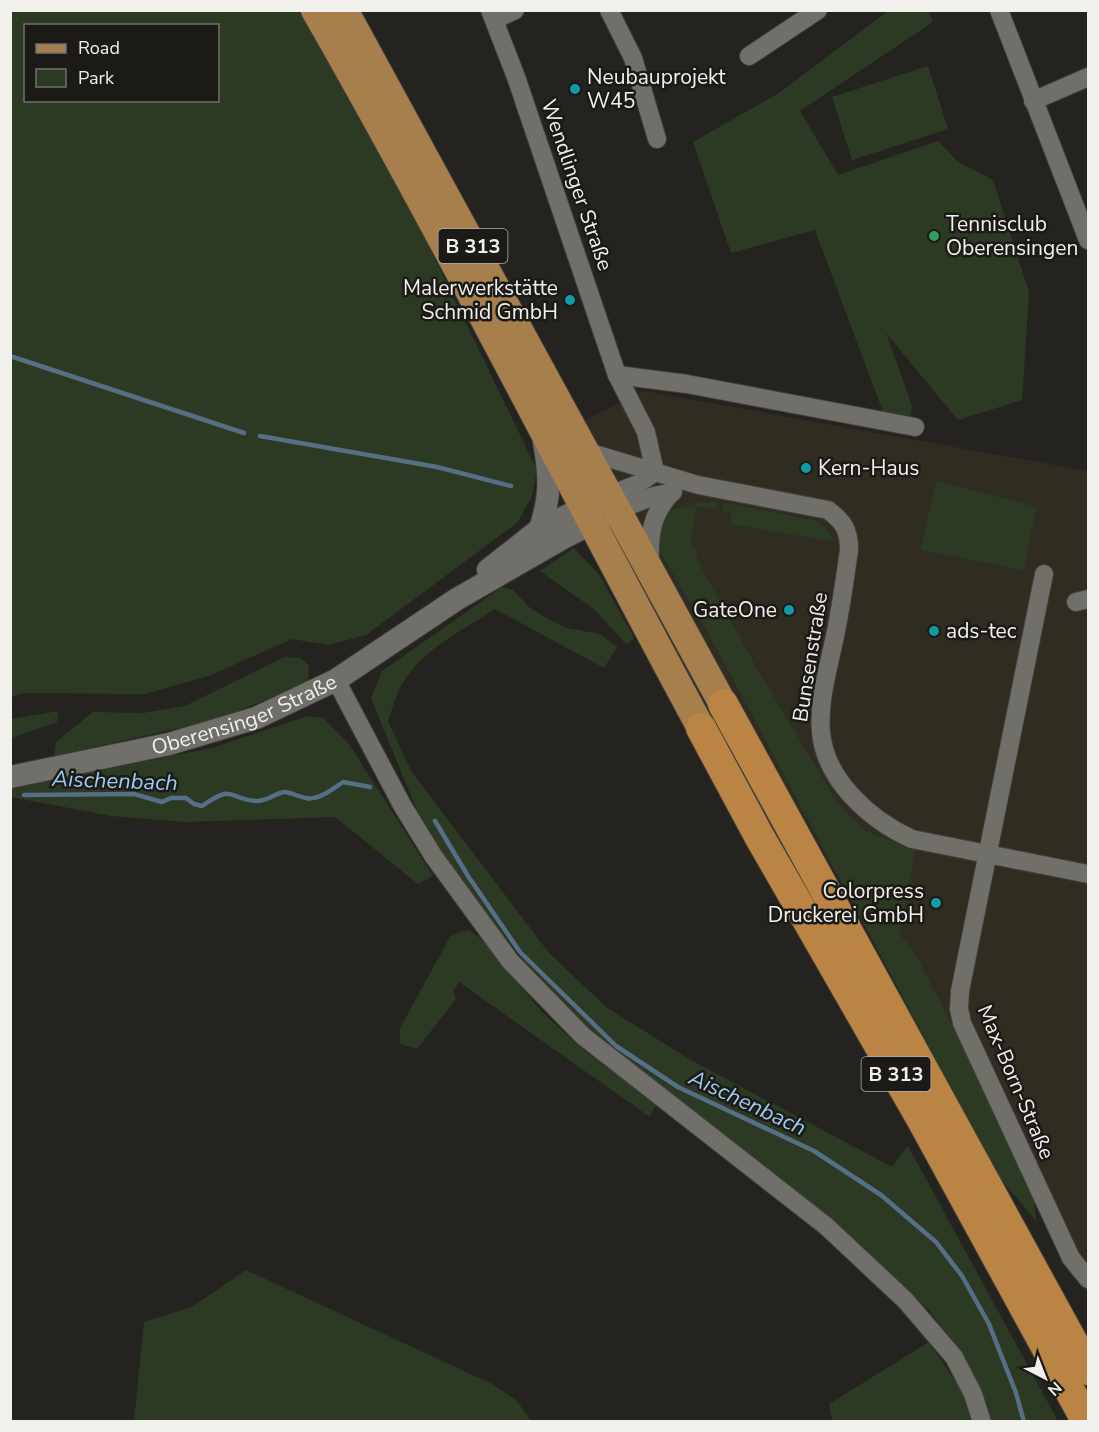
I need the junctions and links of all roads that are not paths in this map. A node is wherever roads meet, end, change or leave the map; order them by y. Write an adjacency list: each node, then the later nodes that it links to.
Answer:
1 (315, 10): 15 (main road, B 313)
2 (344, 10): 16 (main road, B 313)
3 (515, 10): 7 (street)
4 (609, 10): 11 (street)
5 (818, 10): 8 (street)
6 (999, 10): 10 (street)
7 (493, 15): 13 (street, Wendlinger Straße)
8 (749, 56)
9 (1089, 77): 10 (street)
10 (1033, 101): 12 (street)
11 (657, 139)
12 (1089, 240)
13 (617, 375): 14 (street); 17 (street, Wendlinger Straße)
14 (915, 427)
15 (542, 431): 21 (main road, B 313); 22 (street)
16 (585, 451): 17 (street, Bunsenstraße); 20 (main road, B 313)
17 (655, 472): 18 (street, Bunsenstraße); 20 (street)
18 (698, 485): 19 (street, Bunsenstraße); 30 (street, Bunsenstraße)
19 (671, 493): 20 (street, Bunsenstraße); 23 (street)
20 (614, 503): 21 (street); 23 (main road, B 313)
21 (586, 516): 22 (street, Oberensinger Straße); 25 (street, Oberensinger Straße); 28 (main road, B 313)
22 (540, 529): 25 (street, Oberensinger Straße)
23 (650, 572): 27 (main road, B 313)
24 (1044, 574): 30 (street, Max-Born-Straße)
25 (457, 599): 26 (street, Oberensinger Straße)
26 (336, 680): 29 (street, Oberensinger Straße); 34 (street)
27 (723, 704): 33 (highway, B 313)
28 (701, 728): 35 (highway, B 313)
29 (10, 777)
30 (988, 854): 31 (street, Bunsenstraße); 32 (street, Max-Born-Straße)
31 (1089, 874)
32 (1089, 1279)
33 (1089, 1370)
34 (982, 1422)
35 (1087, 1422)

